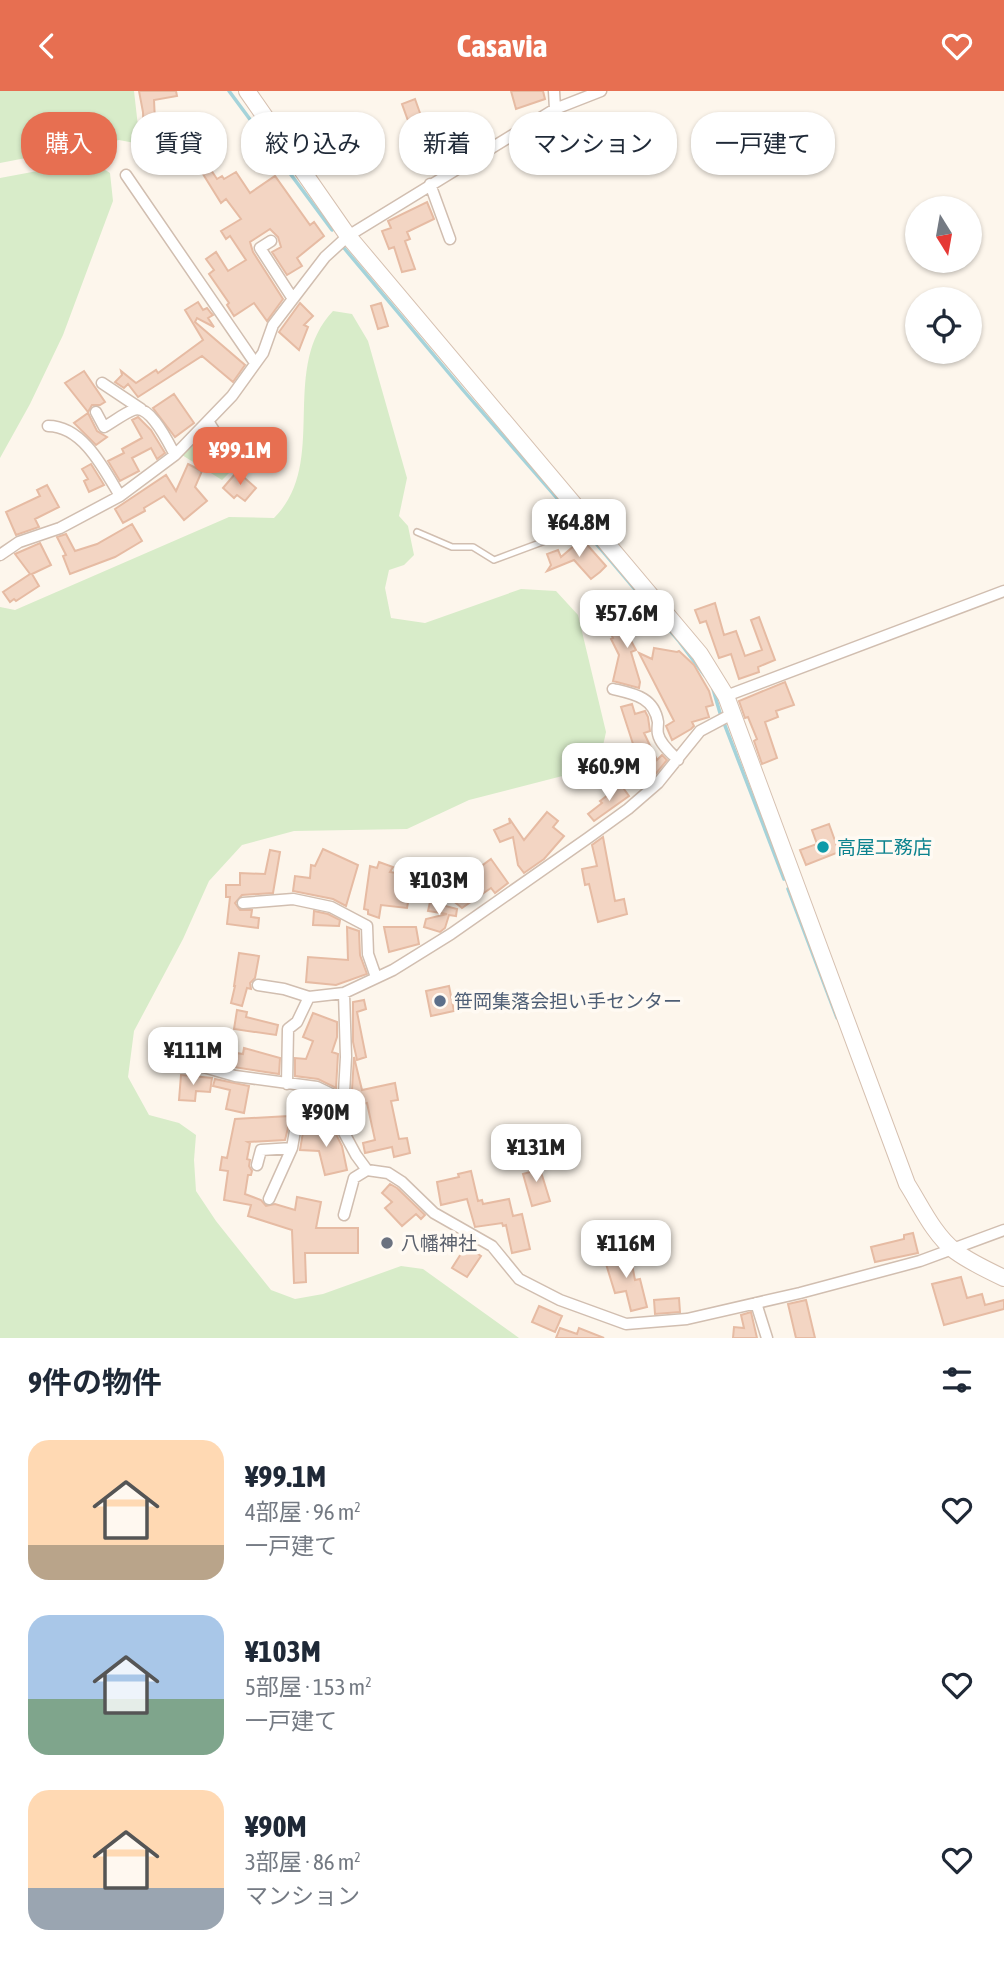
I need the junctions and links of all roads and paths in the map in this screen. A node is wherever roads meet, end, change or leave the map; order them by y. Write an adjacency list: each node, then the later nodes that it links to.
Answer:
1 (247, 91): 7 (street)
2 (554, 91): 4 (street)
3 (601, 91): 4 (street)
4 (555, 109): 6 (street)
5 (126, 175): 11 (street)
6 (430, 184): 7 (street); 8 (street)
7 (348, 236): 10 (street); 20 (street)
8 (450, 239)
9 (271, 241): 10 (street)
10 (293, 299): 11 (street)
11 (255, 363): 15 (street)
12 (102, 383): 13 (street)
13 (141, 409): 14 (street); 17 (street)
14 (96, 412)
15 (208, 422): 17 (street); 18 (street)
16 (48, 426): 19 (street)
17 (176, 455): 19 (street)
18 (236, 466)
19 (120, 496): 22 (street)
20 (591, 524): 21 (lane); 25 (street)
21 (416, 531)
22 (0, 555)
23 (1004, 591): 25 (street)
24 (612, 689): 27 (street)
25 (726, 696): 26 (street)
26 (732, 714): 27 (street); 43 (street)
27 (678, 760): 29 (street)
28 (243, 903): 29 (street)
29 (376, 977): 31 (street)
30 (258, 985): 32 (street)
31 (345, 993): 32 (street); 35 (street)
32 (309, 997): 34 (street)
33 (198, 1058): 34 (street)
34 (287, 1084): 35 (street)
35 (342, 1099): 36 (street)
36 (342, 1119): 37 (street); 39 (street)
37 (292, 1148): 38 (street); 40 (street)
38 (257, 1165)
39 (367, 1170): 41 (street); 45 (street)
40 (269, 1199)
41 (344, 1215)
42 (1004, 1230): 43 (street)
43 (953, 1249): 44 (street); 45 (street)
44 (1004, 1278)
45 (756, 1303): 46 (street)
46 (767, 1338)

